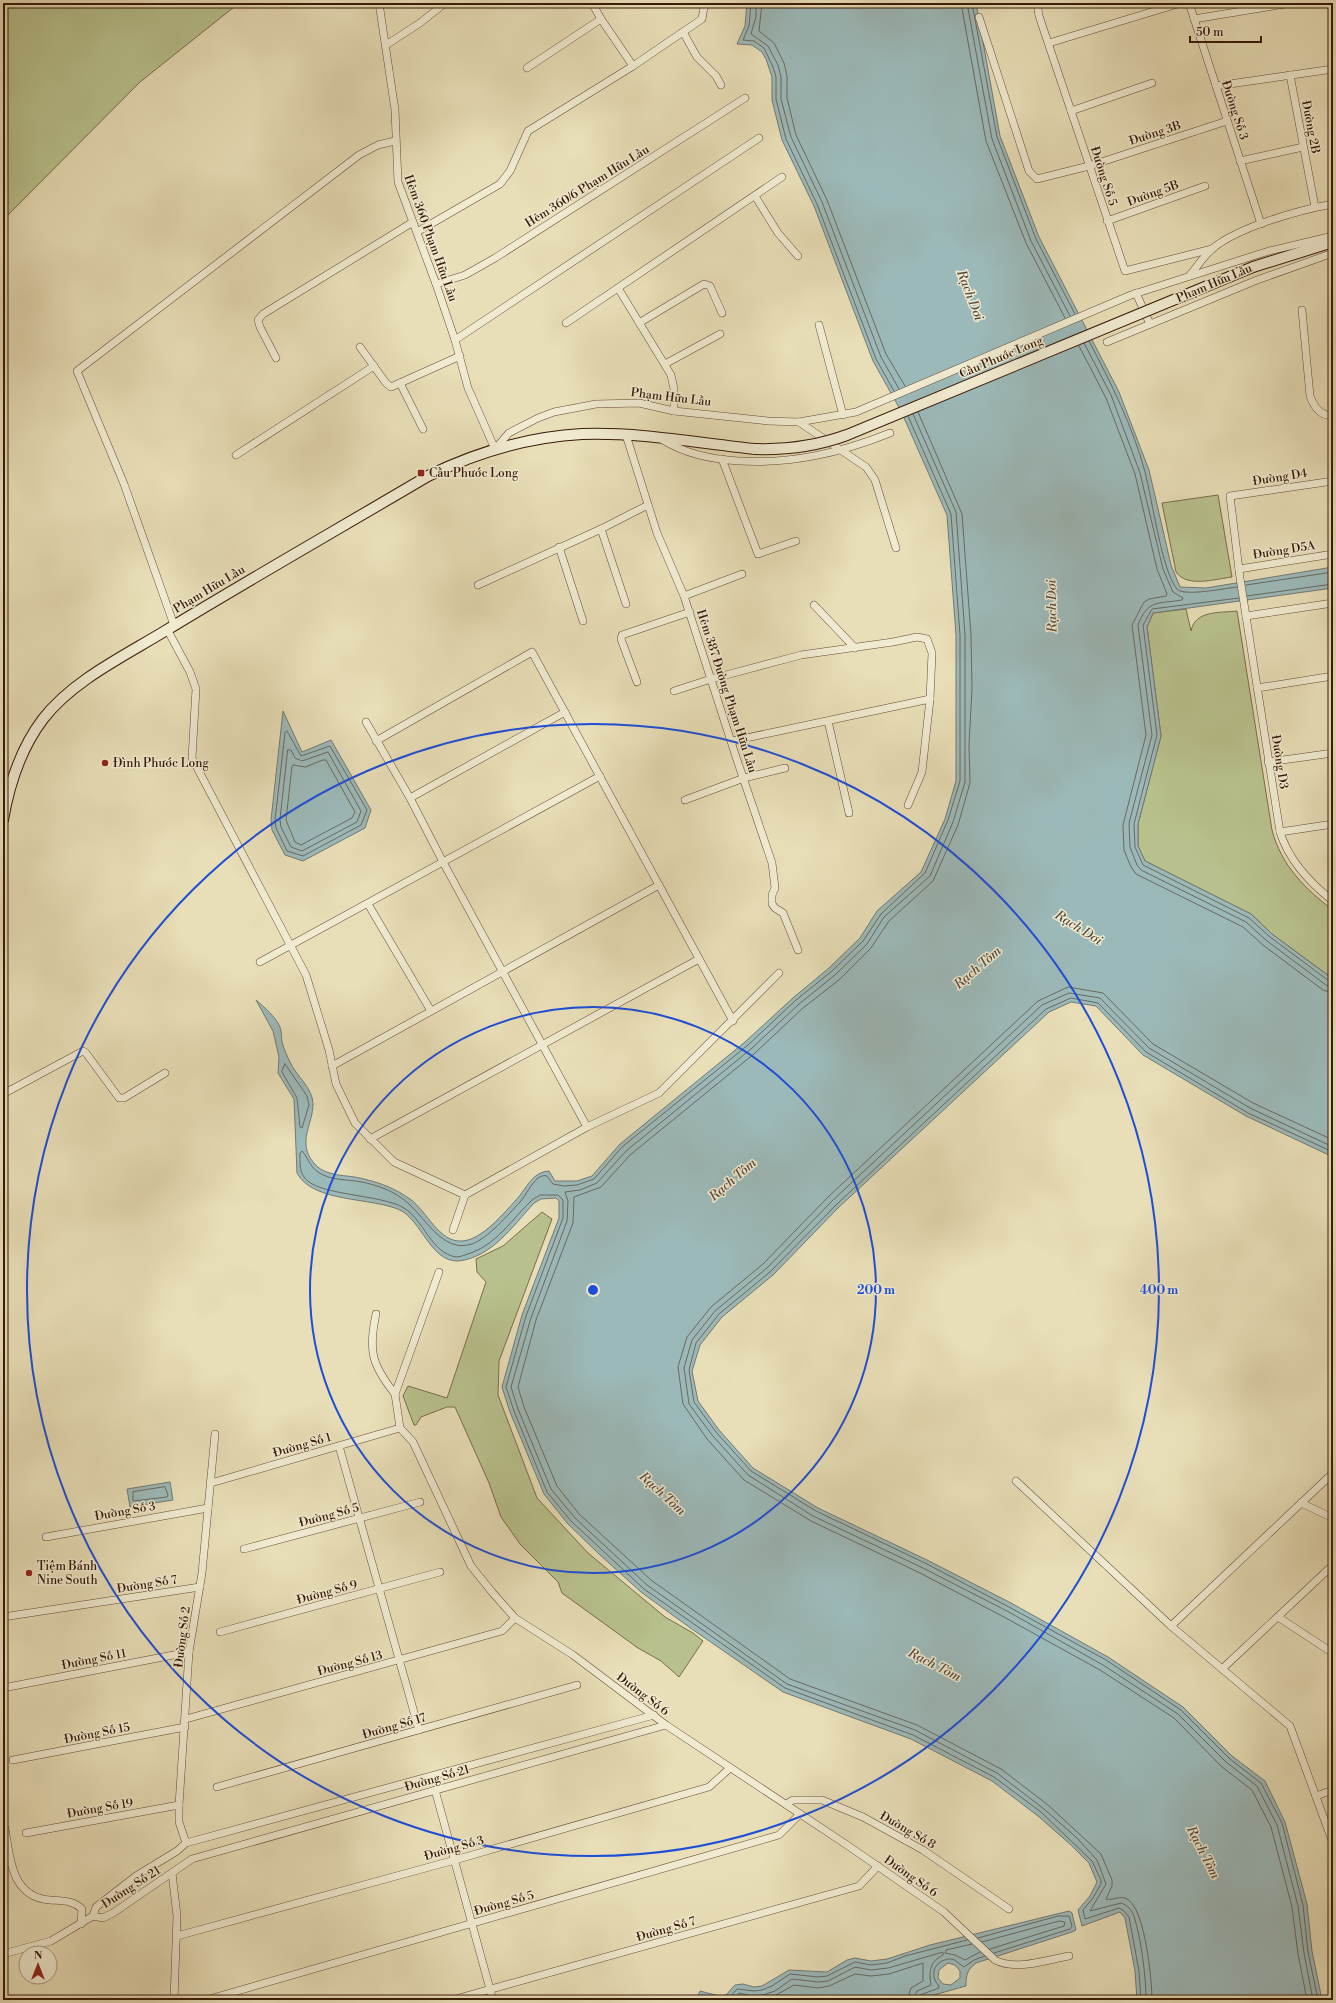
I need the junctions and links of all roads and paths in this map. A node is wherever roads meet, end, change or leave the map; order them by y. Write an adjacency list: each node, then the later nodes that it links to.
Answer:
1 (379, 3): 14 (street, Hẻm 360 Phạm Hữu Lầu)
2 (445, 3): 14 (street)
3 (592, 3): 10 (street)
4 (710, 3): 12 (street)
5 (1037, 3): 13 (street, Đường Số 5)
6 (1181, 3): 13 (street)
7 (1189, 3): 11 (street, Đường Số 3)
8 (1291, 3): 11 (street)
9 (979, 17): 29 (street, Đường 3B)
10 (601, 19): 15 (street); 16 (street)
11 (1194, 19): 21 (street, Đường Số 3)
12 (683, 32): 15 (street); 20 (street)
13 (1049, 43): 23 (street, Đường Số 5)
14 (386, 45): 26 (street, Hẻm 360 Phạm Hữu Lầu)
15 (633, 66): 38 (street)
16 (527, 68)
17 (1333, 69): 18 (street)
18 (1290, 75): 21 (street); 27 (street, Đường 2B)
19 (1152, 83): 23 (street)
20 (721, 85)
21 (1216, 86): 24 (street, Đường Số 3)
22 (746, 98): 46 (street, Hẻm 360/6 Phạm Hữu Lầu)
23 (1071, 111): 29 (street, Đường Số 5)
24 (1227, 121): 28 (street, Đường Số 3); 29 (street, Đường 3B)
25 (759, 138): 56 (street)
26 (395, 141): 36 (street, Hẻm 360 Phạm Hữu Lầu); 95 (street)
27 (1303, 146): 28 (street); 34 (street, Đường 2B)
28 (1240, 161): 37 (street, Đường Số 3)
29 (1089, 166): 35 (street, Đường Số 5)
30 (782, 177): 32 (street)
31 (1205, 186): 35 (street, Đường 5B)
32 (755, 196): 43 (street); 47 (street)
33 (1333, 204): 34 (street)
34 (1315, 207): 37 (street)
35 (1107, 221): 41 (street, Đường Số 5)
36 (413, 222): 38 (street, Hẻm 360 Phạm Hữu Lầu); 60 (street)
37 (1261, 224): 41 (street)
38 (417, 232): 46 (street, Hẻm 360 Phạm Hữu Lầu)
39 (1333, 236): 45 (street, Phạm Hữu Lầu)
40 (1333, 242): 44 (main road, Phạm Hữu Lầu)
41 (1212, 249): 45 (street)
42 (1333, 253): 53 (street, Phạm Hữu Lầu)
43 (798, 256)
44 (1253, 267): 74 (main road, Cầu Phước Long, bridge)
45 (1190, 276): 48 (street, Phạm Hữu Lầu)
46 (436, 284): 56 (street, Hẻm 360 Phạm Hữu Lầu)
47 (618, 288): 51 (street); 52 (street)
48 (1134, 294): 53 (street); 65 (street, Cầu Phước Long)
49 (1302, 310): 67 (street)
50 (722, 313): 52 (street)
51 (566, 323)
52 (639, 323): 61 (street)
53 (1150, 324): 57 (street, Phạm Hữu Lầu)
54 (820, 325): 66 (street)
55 (720, 334): 61 (street)
56 (455, 340): 59 (street, Hẻm 360 Phạm Hữu Lầu)
57 (1107, 342)
58 (360, 347): 62 (street)
59 (460, 356): 63 (street); 73 (street, Hẻm 360 Phạm Hữu Lầu)
60 (276, 358)
61 (665, 364): 64 (street)
62 (374, 366): 63 (street); 76 (street)
63 (400, 383): 69 (street)
64 (674, 411): 68 (street, Phạm Hữu Lầu); 73 (street, Phạm Hữu Lầu)
65 (856, 412): 66 (street, Phạm Hữu Lầu)
66 (843, 415): 68 (street, Phạm Hữu Lầu)
67 (1333, 415)
68 (799, 422): 75 (street)
69 (423, 429)
70 (890, 433): 75 (street, Phạm Hữu Lầu)
71 (626, 435): 72 (main road, Phạm Hữu Lầu); 73 (main road, Phạm Hữu Lầu); 79 (street, Hẻm 387 Đường Phạm Hữu Lầu)
72 (661, 439): 74 (main road, Phạm Hữu Lầu); 77 (street, Phạm Hữu Lầu)
73 (495, 449): 95 (main road, Phạm Hữu Lầu)
74 (755, 449)
75 (842, 451): 77 (street, Phạm Hữu Lầu); 83 (street)
76 (236, 455)
77 (722, 459): 81 (street)
78 (1333, 481): 85 (street, Đường D4)
79 (648, 505): 80 (street); 88 (street, Hẻm 387 Đường Phạm Hữu Lầu)
80 (601, 529): 82 (street); 90 (street)
81 (796, 541)
82 (559, 548): 87 (street); 94 (street)
83 (896, 548)
84 (1333, 554): 85 (street, Đường D5A)
85 (1239, 569): 93 (street, Đường D3)
86 (742, 574): 88 (street)
87 (478, 585)
88 (684, 596): 92 (street, Hẻm 387 Đường Phạm Hữu Lầu)
89 (1333, 603): 93 (street)
90 (626, 604)
91 (814, 605): 96 (street)
92 (690, 612): 98 (street, Hẻm 387 Đường Phạm Hữu Lầu); 99 (street)
93 (1246, 616): 100 (street, Đường D3)
94 (583, 620)
95 (170, 627): 117 (main road, Phạm Hữu Lầu); 124 (street)
96 (855, 648): 98 (street); 102 (street)
97 (1333, 676): 100 (street)
98 (711, 679): 101 (street); 107 (street, Hẻm 387 Đường Phạm Hữu Lầu)
99 (637, 682)
100 (1257, 688): 109 (street, Đường D3)
101 (674, 691)
102 (930, 699): 104 (street); 115 (street)
103 (565, 712): 106 (street); 111 (street); 113 (street)
104 (828, 721): 107 (street); 116 (street)
105 (366, 722): 106 (street)
106 (376, 740): 113 (street)
107 (732, 741): 112 (street, Hẻm 387 Đường Phạm Hữu Lầu)
108 (1333, 753): 109 (street)
109 (1268, 762): 119 (street, Đường D3)
110 (785, 768): 112 (street)
111 (600, 776): 120 (street); 121 (street)
112 (744, 778): 114 (street); 125 (street, Hẻm 387 Đường Phạm Hữu Lầu)
113 (410, 798): 120 (street)
114 (685, 800)
115 (908, 805)
116 (848, 813)
117 (3, 820)
118 (1333, 824): 119 (street)
119 (1280, 832): 122 (street, Đường D3)
120 (443, 862): 123 (street); 128 (street)
121 (659, 885): 126 (street); 128 (street)
122 (1333, 901)
123 (368, 904): 124 (street); 130 (street)
124 (292, 946): 127 (street); 133 (street)
125 (798, 950)
126 (699, 959): 131 (street); 132 (street)
127 (260, 962)
128 (502, 971): 130 (street); 132 (street)
129 (779, 974): 131 (street)
130 (431, 1010): 133 (street)
131 (733, 1021): 136 (street)
132 (542, 1044): 136 (street); 137 (street)
133 (332, 1066): 137 (street)
134 (166, 1073): 135 (street)
135 (3, 1094)
136 (587, 1127): 138 (street)
137 (370, 1139): 138 (street)
138 (465, 1194): 139 (street)
139 (453, 1230)
140 (439, 1272): 142 (street)
141 (376, 1314): 142 (street)
142 (395, 1394): 143 (street)
143 (400, 1428): 145 (street, Đường Số 1); 162 (street, Đường Số 6)
144 (214, 1434): 148 (street, Đường Số 2)
145 (339, 1446): 148 (street, Đường Số 1); 152 (street)
146 (1333, 1473): 150 (street)
147 (1016, 1481): 163 (street)
148 (211, 1483): 151 (street, Đường Số 2)
149 (420, 1502): 152 (street, Đường Số 5)
150 (1301, 1503): 153 (street); 163 (street)
151 (208, 1508): 154 (street, Đường Số 3); 158 (street, Đường Số 2)
152 (359, 1518): 155 (street, Đường Số 5); 159 (street)
153 (1333, 1518)
154 (46, 1537)
155 (244, 1550)
156 (1333, 1565): 161 (street)
157 (440, 1572): 159 (street, Đường Số 9)
158 (200, 1587): 160 (street, Đường Số 7); 165 (street, Đường Số 2)
159 (379, 1589): 164 (street, Đường Số 9); 167 (street)
160 (3, 1617)
161 (1278, 1617): 166 (street); 168 (street)
162 (515, 1618): 167 (street, Đường Số 13); 171 (street, Đường Số 6)
163 (1171, 1626): 168 (street)
164 (220, 1632)
165 (190, 1652): 170 (street, Đường Số 11); 172 (street, Đường Số 2)
166 (1333, 1653)
167 (399, 1661): 172 (street, Đường Số 13); 175 (street)
168 (1222, 1669): 181 (street)
169 (577, 1685): 175 (street, Đường Số 17)
170 (3, 1688)
171 (654, 1715): 173 (street, Đường Số 6); 187 (street, Đường Số 21)
172 (186, 1719): 174 (street, Đường Số 2)
173 (666, 1725): 177 (street, Đường Số 6); 179 (street, Đường Số 21)
174 (185, 1727): 176 (street, Đường Số 15); 183 (street, Đường Số 2)
175 (419, 1730): 178 (street, Đường Số 17)
176 (13, 1760)
177 (730, 1768): 182 (street, Đường Số 6); 189 (street, Đường Số 3)
178 (217, 1787)
179 (435, 1790): 189 (street); 191 (street, Đường Số 21)
180 (1333, 1790): 181 (street)
181 (1316, 1796): 188 (street)
182 (786, 1804): 184 (street, Đường Số 6); 192 (street, Đường Số 8)
183 (179, 1805): 186 (street, Đường Số 19); 187 (street, Đường Số 2)
184 (800, 1814): 190 (street, Đường Số 6); 195 (street, Đường Số 5)
185 (3, 1828): 194 (street)
186 (26, 1833)
187 (186, 1843): 193 (street, Đường Số 21)
188 (1333, 1843)
189 (455, 1860): 195 (street); 196 (street, Đường Số 3)
190 (878, 1866): 198 (street, Đường Số 6); 199 (street, Đường Số 7)
191 (172, 1873): 193 (street, Đường Số 21); 196 (street)
192 (1009, 1909)
193 (93, 1916): 194 (street)
194 (81, 1924): 197 (street)
195 (472, 1924): 199 (street); 201 (street, Đường Số 5)
196 (177, 1936): 200 (street)
197 (3, 1954)
198 (1069, 1956)
199 (490, 1990): 202 (street, Đường Số 7); 203 (street)
200 (176, 1999)
201 (206, 2000)
202 (452, 2000)
203 (494, 2000)

